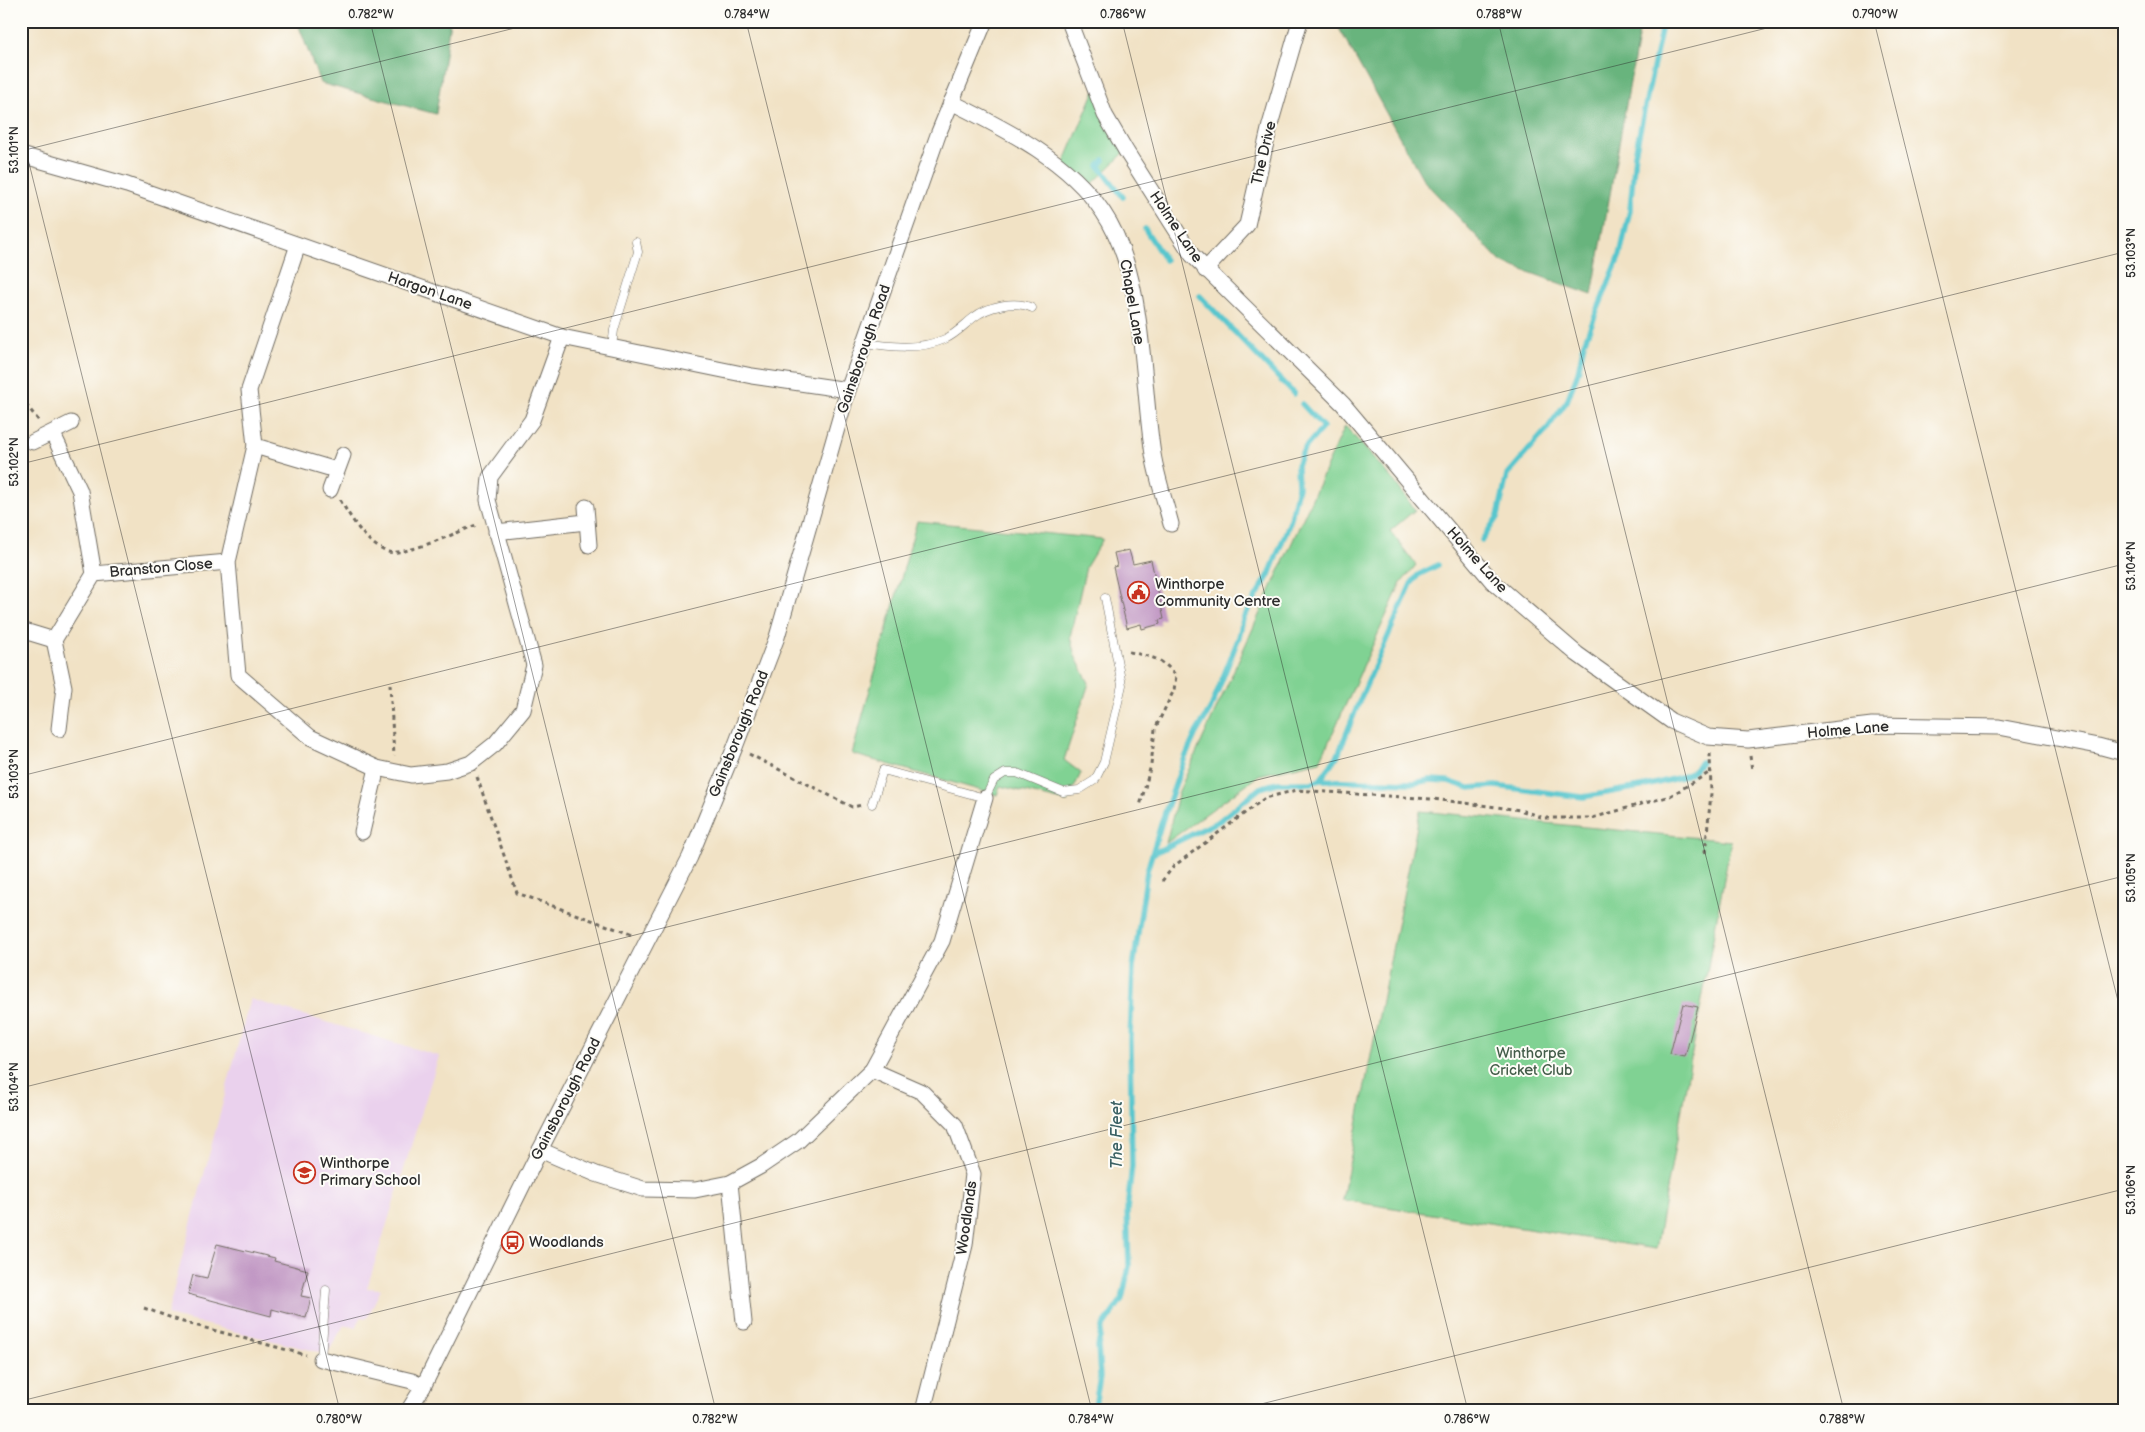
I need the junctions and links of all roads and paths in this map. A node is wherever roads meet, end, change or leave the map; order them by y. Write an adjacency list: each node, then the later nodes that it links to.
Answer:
1 (985, 21): 4 (street, Gainsborough Road)
2 (1069, 21): 8 (street, Holme Lane)
3 (1300, 21): 8 (street, The Drive)
4 (951, 102): 11 (street, Gainsborough Road); 22 (street, Chapel Lane)
5 (21, 155): 7 (street, Hargon Lane)
6 (636, 242): 12 (lane)
7 (298, 245): 10 (street, Hargon Lane); 18 (street)
8 (1205, 270): 33 (street, Holme Lane)
9 (1032, 308): 11 (lane)
10 (562, 337): 12 (street, Hargon Lane); 23 (street)
11 (865, 343): 13 (street, Gainsborough Road)
12 (612, 347): 13 (street, Hargon Lane)
13 (848, 390): 34 (street, Gainsborough Road)
14 (21, 398): 16 (path)
15 (71, 423): 16 (street)
16 (52, 434): 17 (street); 26 (street, Branston Close)
17 (33, 442)
18 (255, 446): 20 (street); 25 (street)
19 (343, 455): 20 (street)
20 (336, 470): 21 (street); 23 (path)
21 (330, 490)
22 (1171, 524)
23 (495, 525): 24 (street); 36 (street)
24 (589, 545)
25 (228, 562): 26 (street, Branston Close); 37 (street)
26 (94, 574): 29 (street, Branston Close)
27 (1105, 598): 30 (lane)
28 (21, 630): 29 (street)
29 (54, 640): 32 (street)
30 (1114, 650): 40 (lane); 42 (path)
31 (390, 684): 39 (path)
32 (60, 729)
33 (1708, 737): 35 (street, Holme Lane); 38 (path)
34 (735, 746): 41 (path); 46 (street, Gainsborough Road)
35 (2124, 753)
36 (471, 763): 39 (street); 46 (path)
37 (377, 768): 39 (street); 43 (street)
38 (1712, 771): 44 (path); 45 (path)
39 (394, 772)
40 (985, 798): 41 (lane); 47 (street)
41 (872, 804)
42 (1140, 806)
43 (362, 832)
44 (1705, 853)
45 (1162, 881)
46 (646, 940): 48 (street, Gainsborough Road)
47 (872, 1070): 49 (street); 56 (street, Woodlands)
48 (540, 1150): 49 (street); 54 (street, Gainsborough Road)
49 (730, 1183): 52 (street)
50 (326, 1290): 53 (lane)
51 (144, 1308): 53 (path)
52 (744, 1322)
53 (321, 1359): 54 (street)
54 (423, 1388): 55 (street, Gainsborough Road)
55 (408, 1411)
56 (923, 1411)

